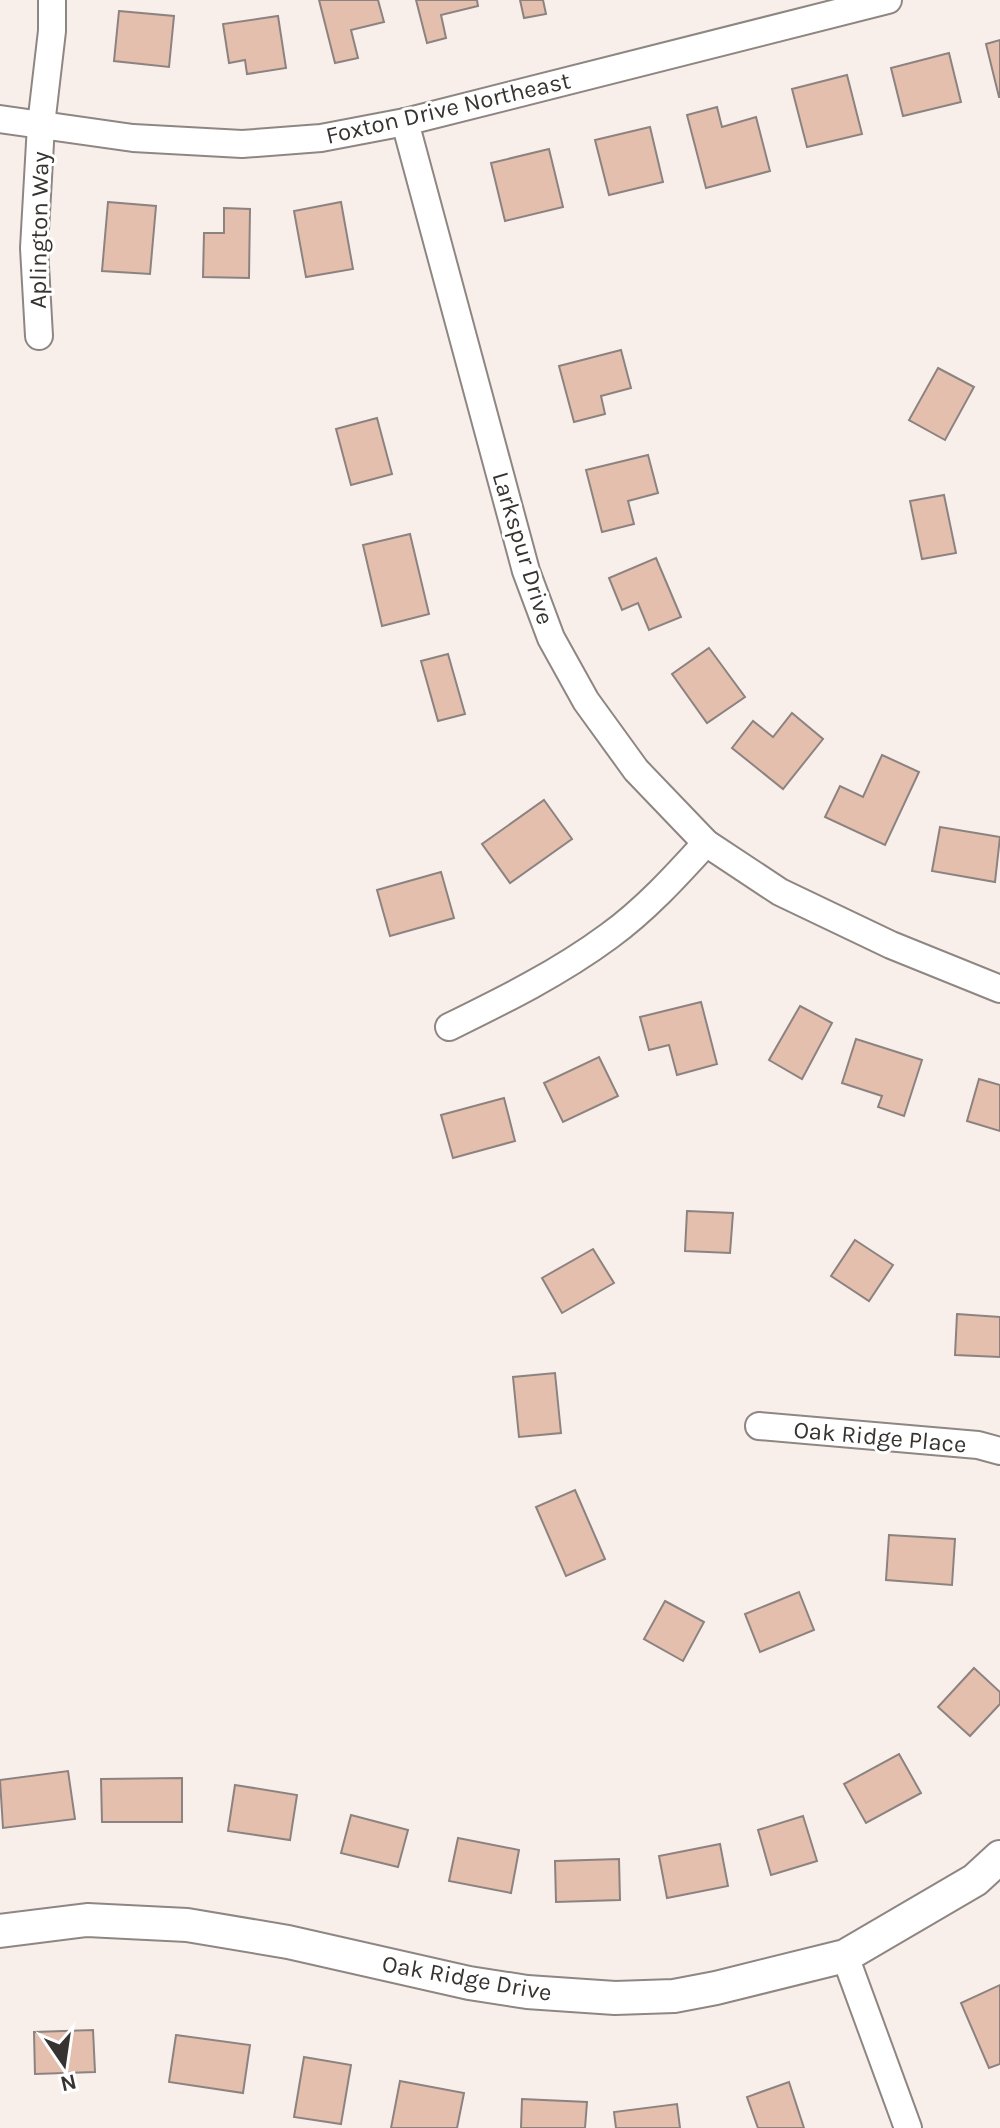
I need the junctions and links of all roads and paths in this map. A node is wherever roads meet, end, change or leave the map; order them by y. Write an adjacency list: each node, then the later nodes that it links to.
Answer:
1 (52, 0): 5 (street, Aplington Way)
2 (888, 0): 4 (street, Foxton Drive Northeast)
3 (0, 119): 5 (street, Foxton Drive Northeast)
4 (405, 122): 5 (street, Foxton Drive Northeast); 7 (street, Larkspur Drive)
5 (41, 125): 6 (street, Aplington Way)
6 (39, 336)
7 (706, 843): 8 (street, Larkspur Drive); 9 (street)
8 (1000, 989)
9 (449, 1027)
10 (759, 1426): 11 (street, Oak Ridge Place)
11 (1000, 1451)
12 (1000, 1857): 14 (street, Oak Ridge Drive)
13 (0, 1931): 14 (street, Oak Ridge Drive)
14 (845, 1956): 15 (street)
15 (908, 2128)

